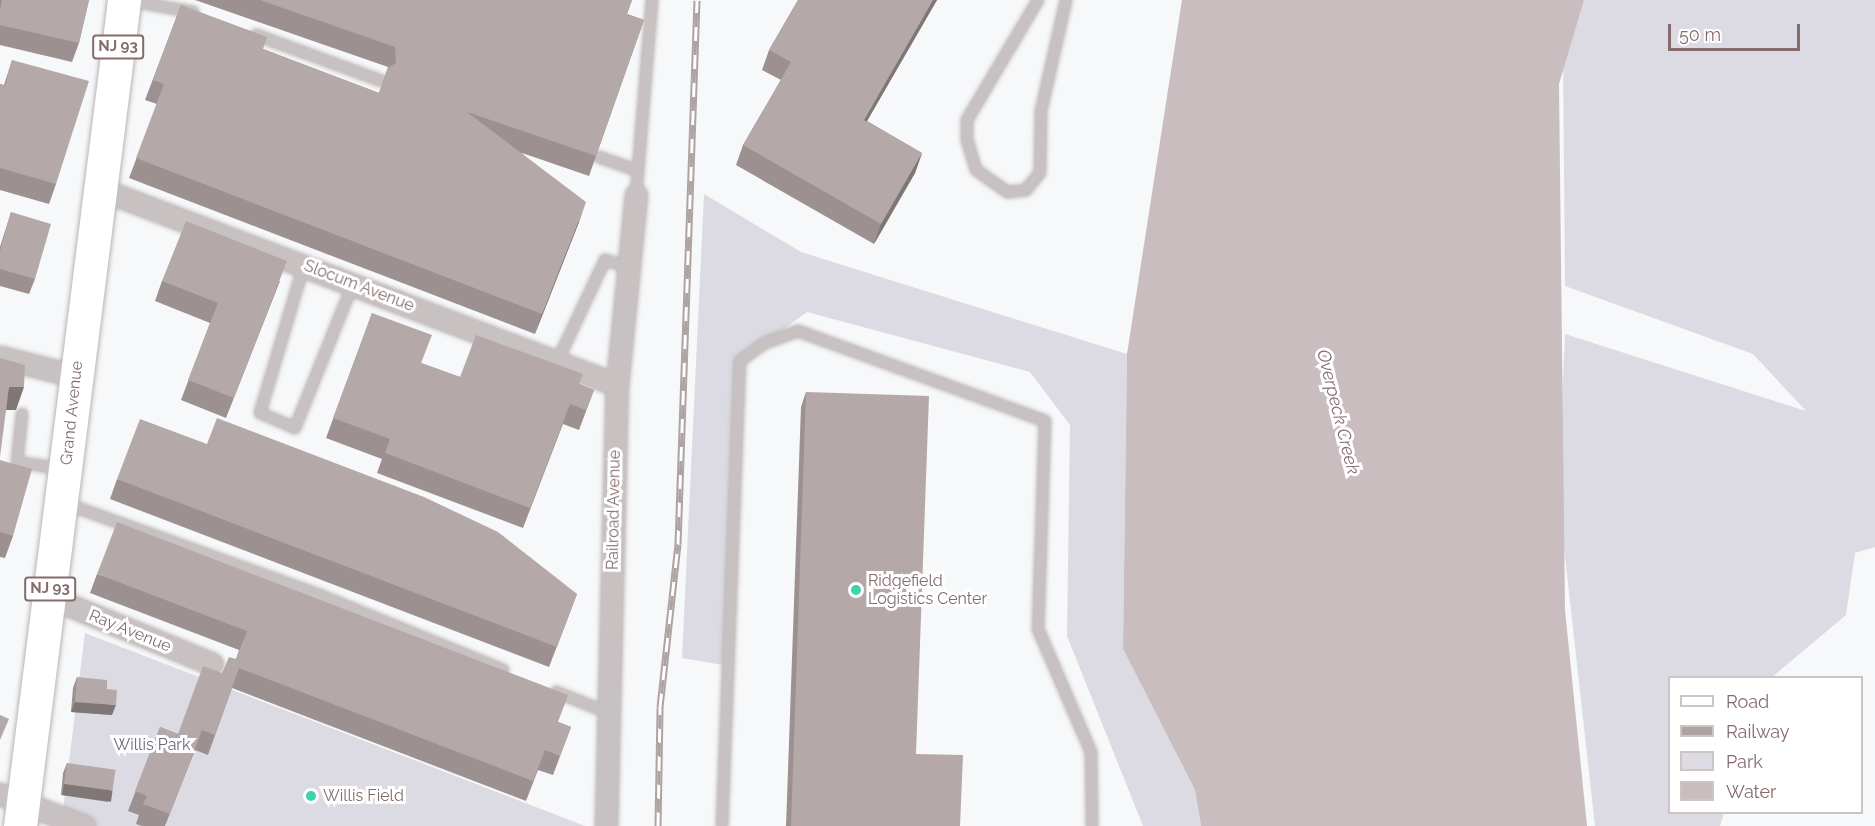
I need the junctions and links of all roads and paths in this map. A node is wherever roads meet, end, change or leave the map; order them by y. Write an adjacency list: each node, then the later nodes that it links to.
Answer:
1 (125, 0): 5 (lane); 10 (main road, Grand Avenue / NJ 93)
2 (652, 0): 9 (lane)
3 (1038, 0): 4 (lane)
4 (1066, 0)
5 (201, 15)
6 (246, 32): 7 (lane)
7 (382, 81)
8 (599, 157): 9 (lane)
9 (638, 171): 11 (lane)
10 (100, 189): 12 (street, Slocum Avenue); 17 (main road, Grand Avenue / NJ 93)
11 (636, 195): 13 (street, Railroad Avenue)
12 (304, 265): 14 (street, Slocum Avenue); 14 (lane)
13 (628, 267): 16 (lane); 18 (street, Railroad Avenue)
14 (353, 284): 16 (street, Slocum Avenue)
15 (0, 357): 17 (street)
16 (557, 362): 18 (street, Slocum Avenue)
17 (75, 376): 20 (main road, Grand Avenue / NJ 93)
18 (617, 385): 26 (street, Railroad Avenue)
19 (22, 414): 20 (lane)
20 (66, 469): 21 (main road, Grand Avenue / NJ 93)
21 (61, 502): 22 (main road, Grand Avenue / NJ 93); 24 (lane)
22 (49, 597): 23 (street, Ray Avenue); 27 (main road, Grand Avenue / NJ 93)
23 (212, 664)
24 (512, 674)
25 (544, 687): 26 (lane)
26 (609, 713): 29 (street, Railroad Avenue)
27 (15, 807): 28 (street)
28 (84, 826)
29 (606, 826)
30 (722, 826): 31 (lane)
31 (1092, 826)

